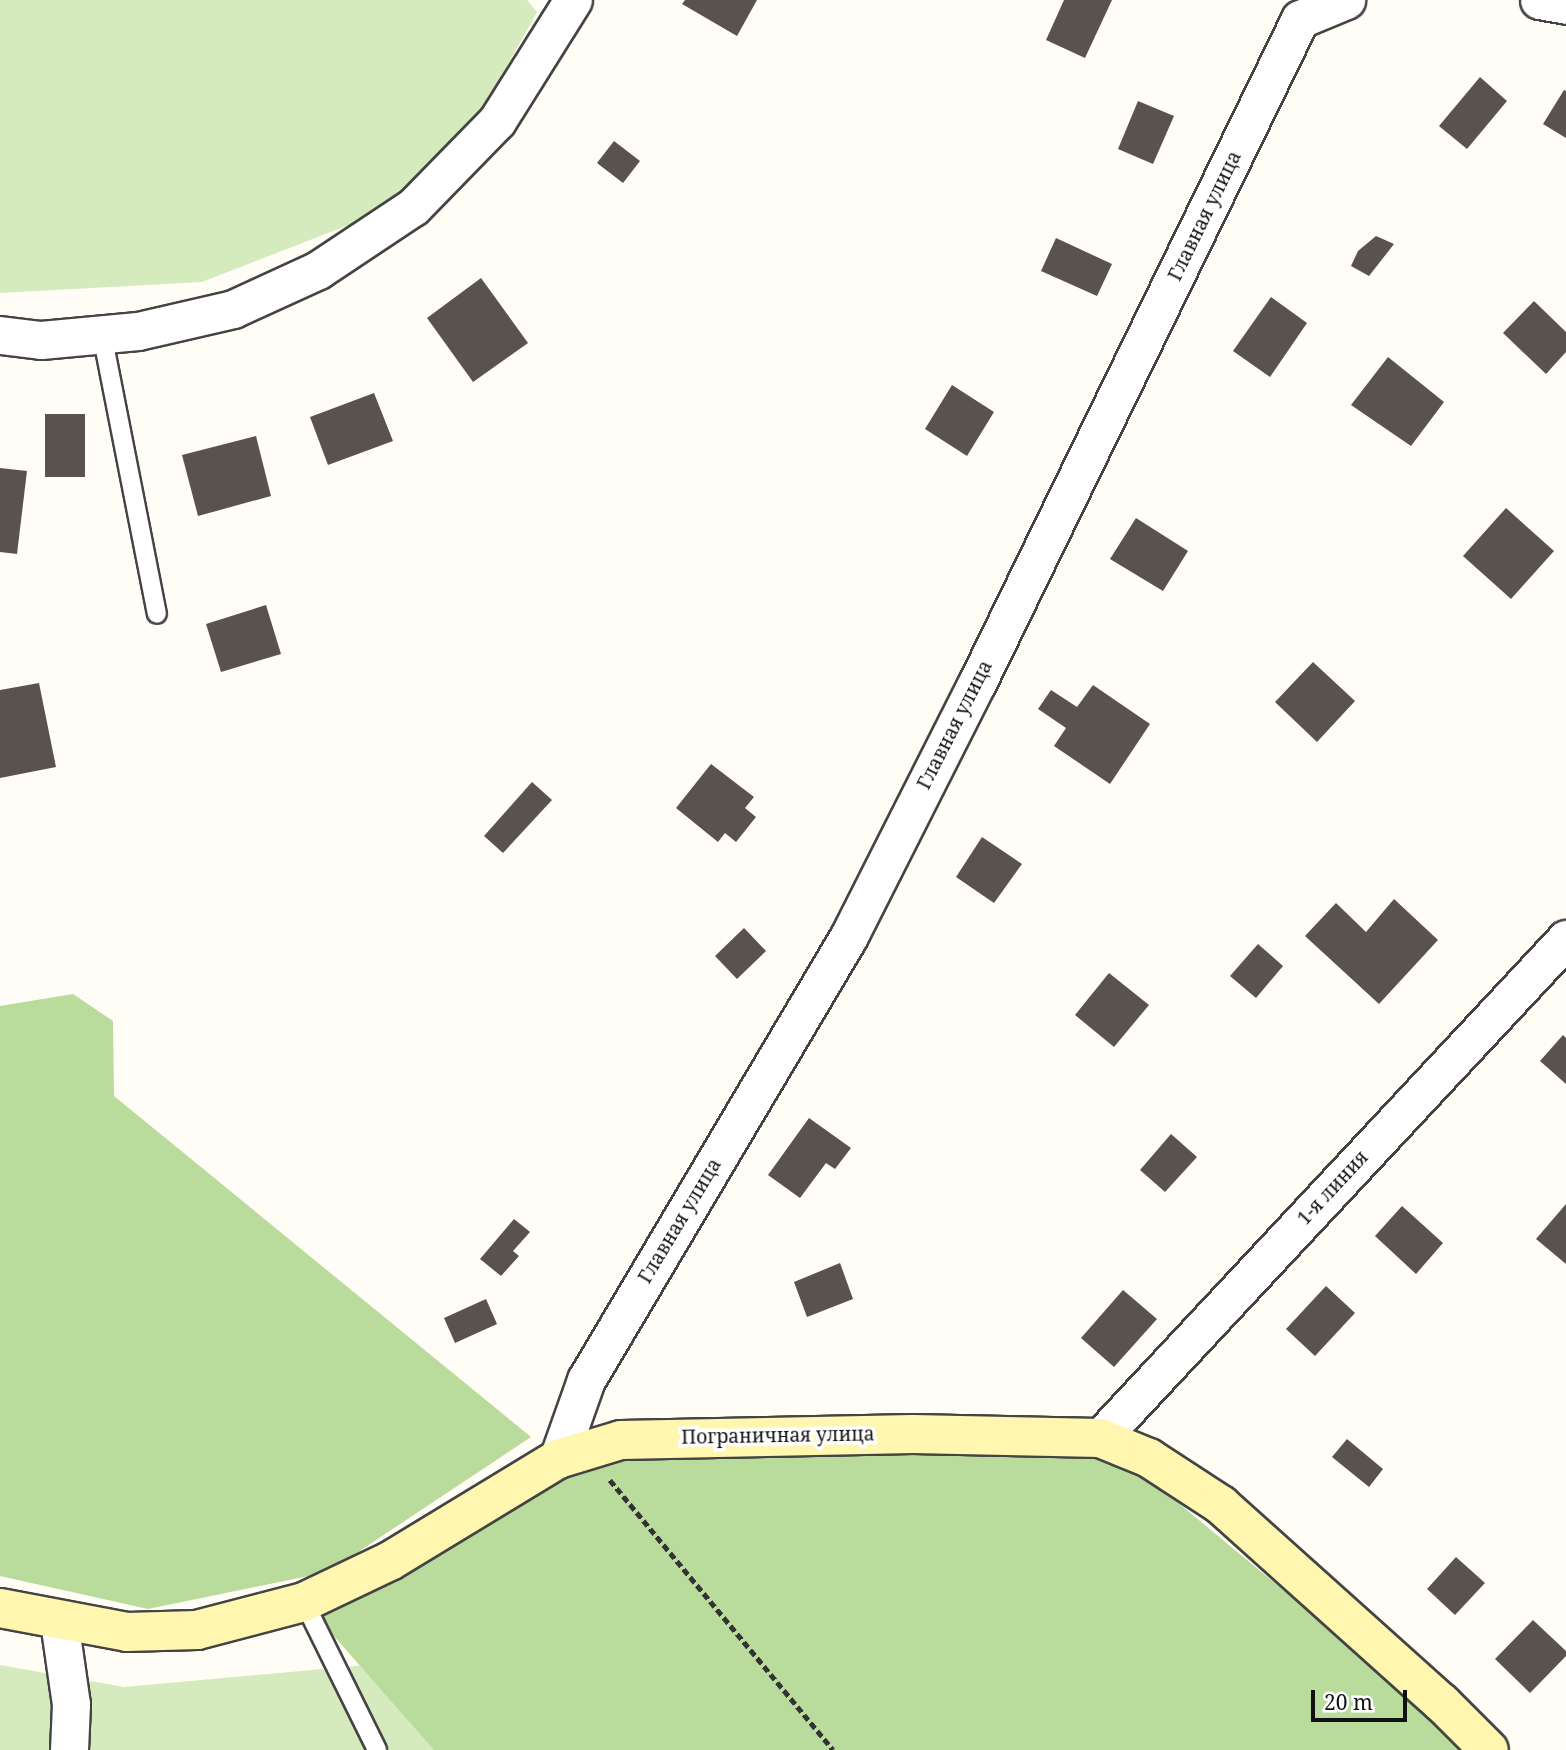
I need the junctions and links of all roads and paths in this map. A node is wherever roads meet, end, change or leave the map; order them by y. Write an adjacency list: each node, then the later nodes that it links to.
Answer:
1 (1346, 0): 10 (street, Главная улица)
2 (1539, 0): 4 (street)
3 (571, 1): 5 (street)
4 (1566, 5)
5 (103, 334): 6 (street); 7 (lane)
6 (0, 335)
7 (157, 614)
8 (1566, 939): 9 (street, 1-я линия)
9 (1100, 1438): 10 (street, Пограничная улица); 17 (street, Пограничная улица)
10 (571, 1454): 11 (street, Пограничная улица); 16 (path)
11 (304, 1602): 13 (street, Пограничная улица); 15 (lane)
12 (0, 1608): 13 (street, Пограничная улица)
13 (59, 1621): 14 (street)
14 (69, 1750)
15 (377, 1750)
16 (833, 1750)
17 (1489, 1750)

